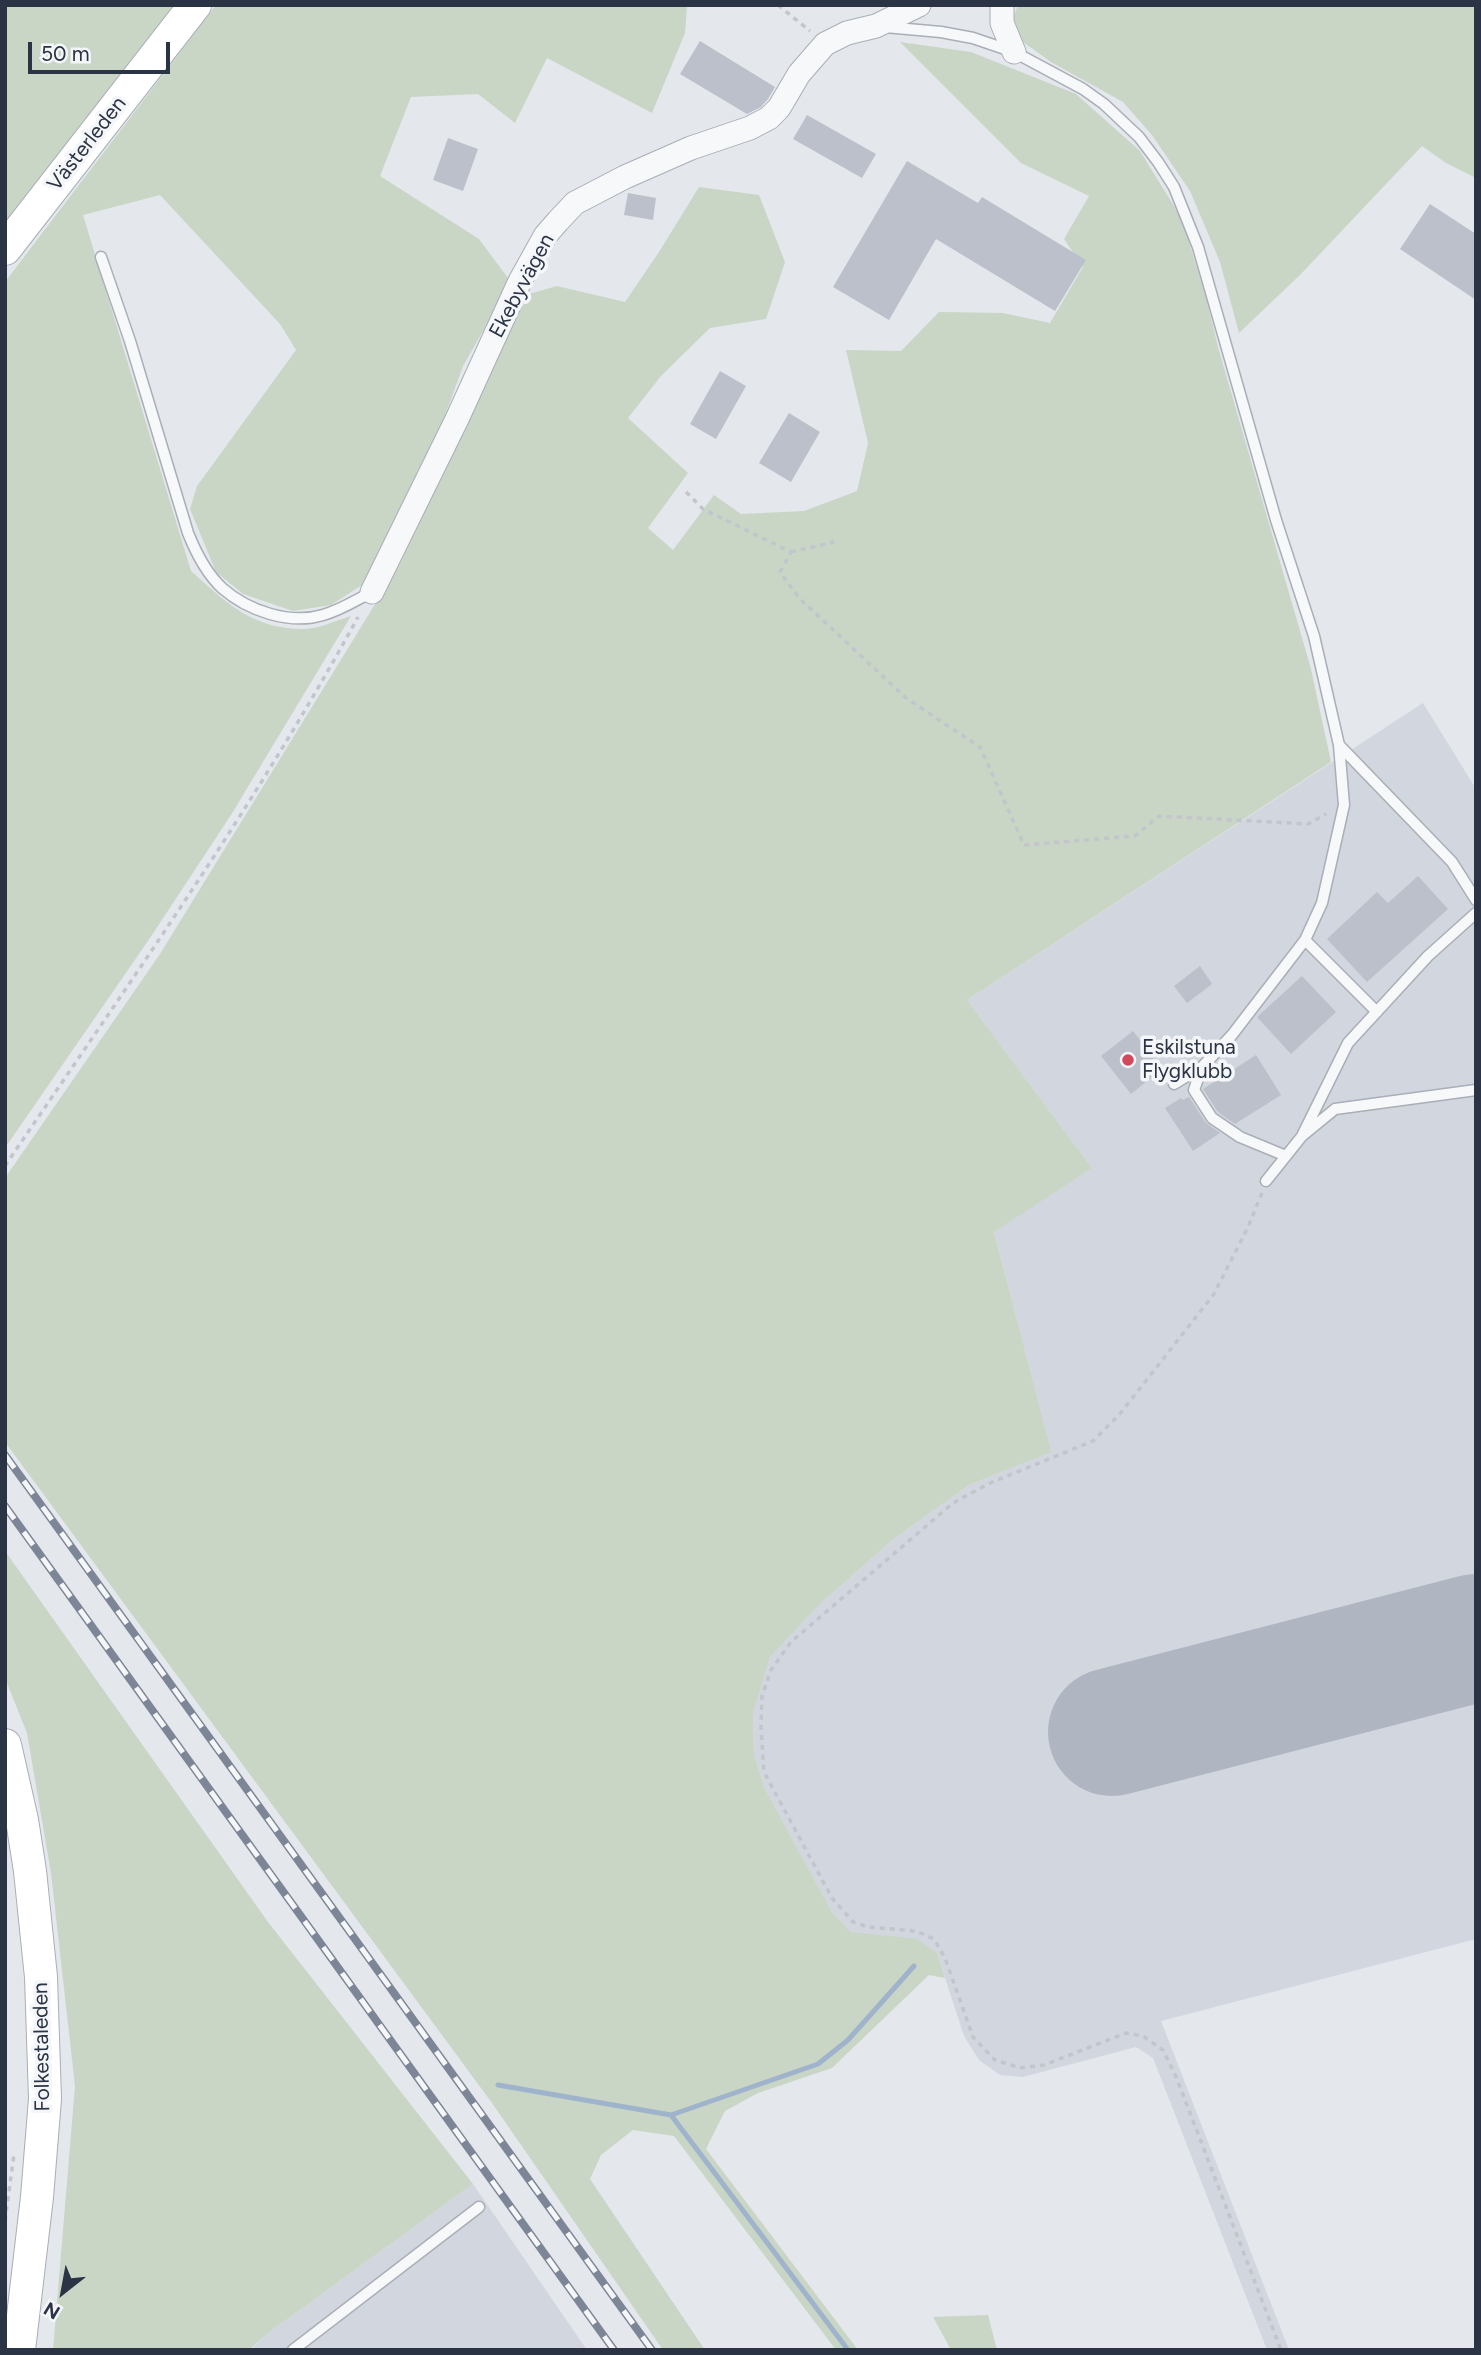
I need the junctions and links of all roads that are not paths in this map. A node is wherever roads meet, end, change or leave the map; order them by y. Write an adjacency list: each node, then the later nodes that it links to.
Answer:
1 (194, 5): 6 (main road, Västerleden)
2 (919, 5): 4 (street, Ekebyvägen)
3 (1003, 5): 5 (street)
4 (876, 26): 5 (lane); 8 (street, Ekebyvägen)
5 (1013, 52): 9 (lane)
6 (5, 249)
7 (101, 257): 8 (lane)
8 (372, 592)
9 (1339, 745): 10 (lane); 12 (lane)
10 (1476, 900)
11 (1476, 913): 13 (lane)
12 (1305, 940): 13 (lane); 14 (lane)
13 (1377, 1012): 17 (lane)
14 (1202, 1067): 15 (lane); 18 (lane)
15 (1174, 1084)
16 (1476, 1090): 17 (lane)
17 (1302, 1136): 18 (lane)
18 (1286, 1156): 19 (lane)
19 (1266, 1181)
20 (5, 1745): 22 (main road, Folkestaleden)
21 (480, 2207): 23 (lane)
22 (19, 2350)
23 (293, 2350)

